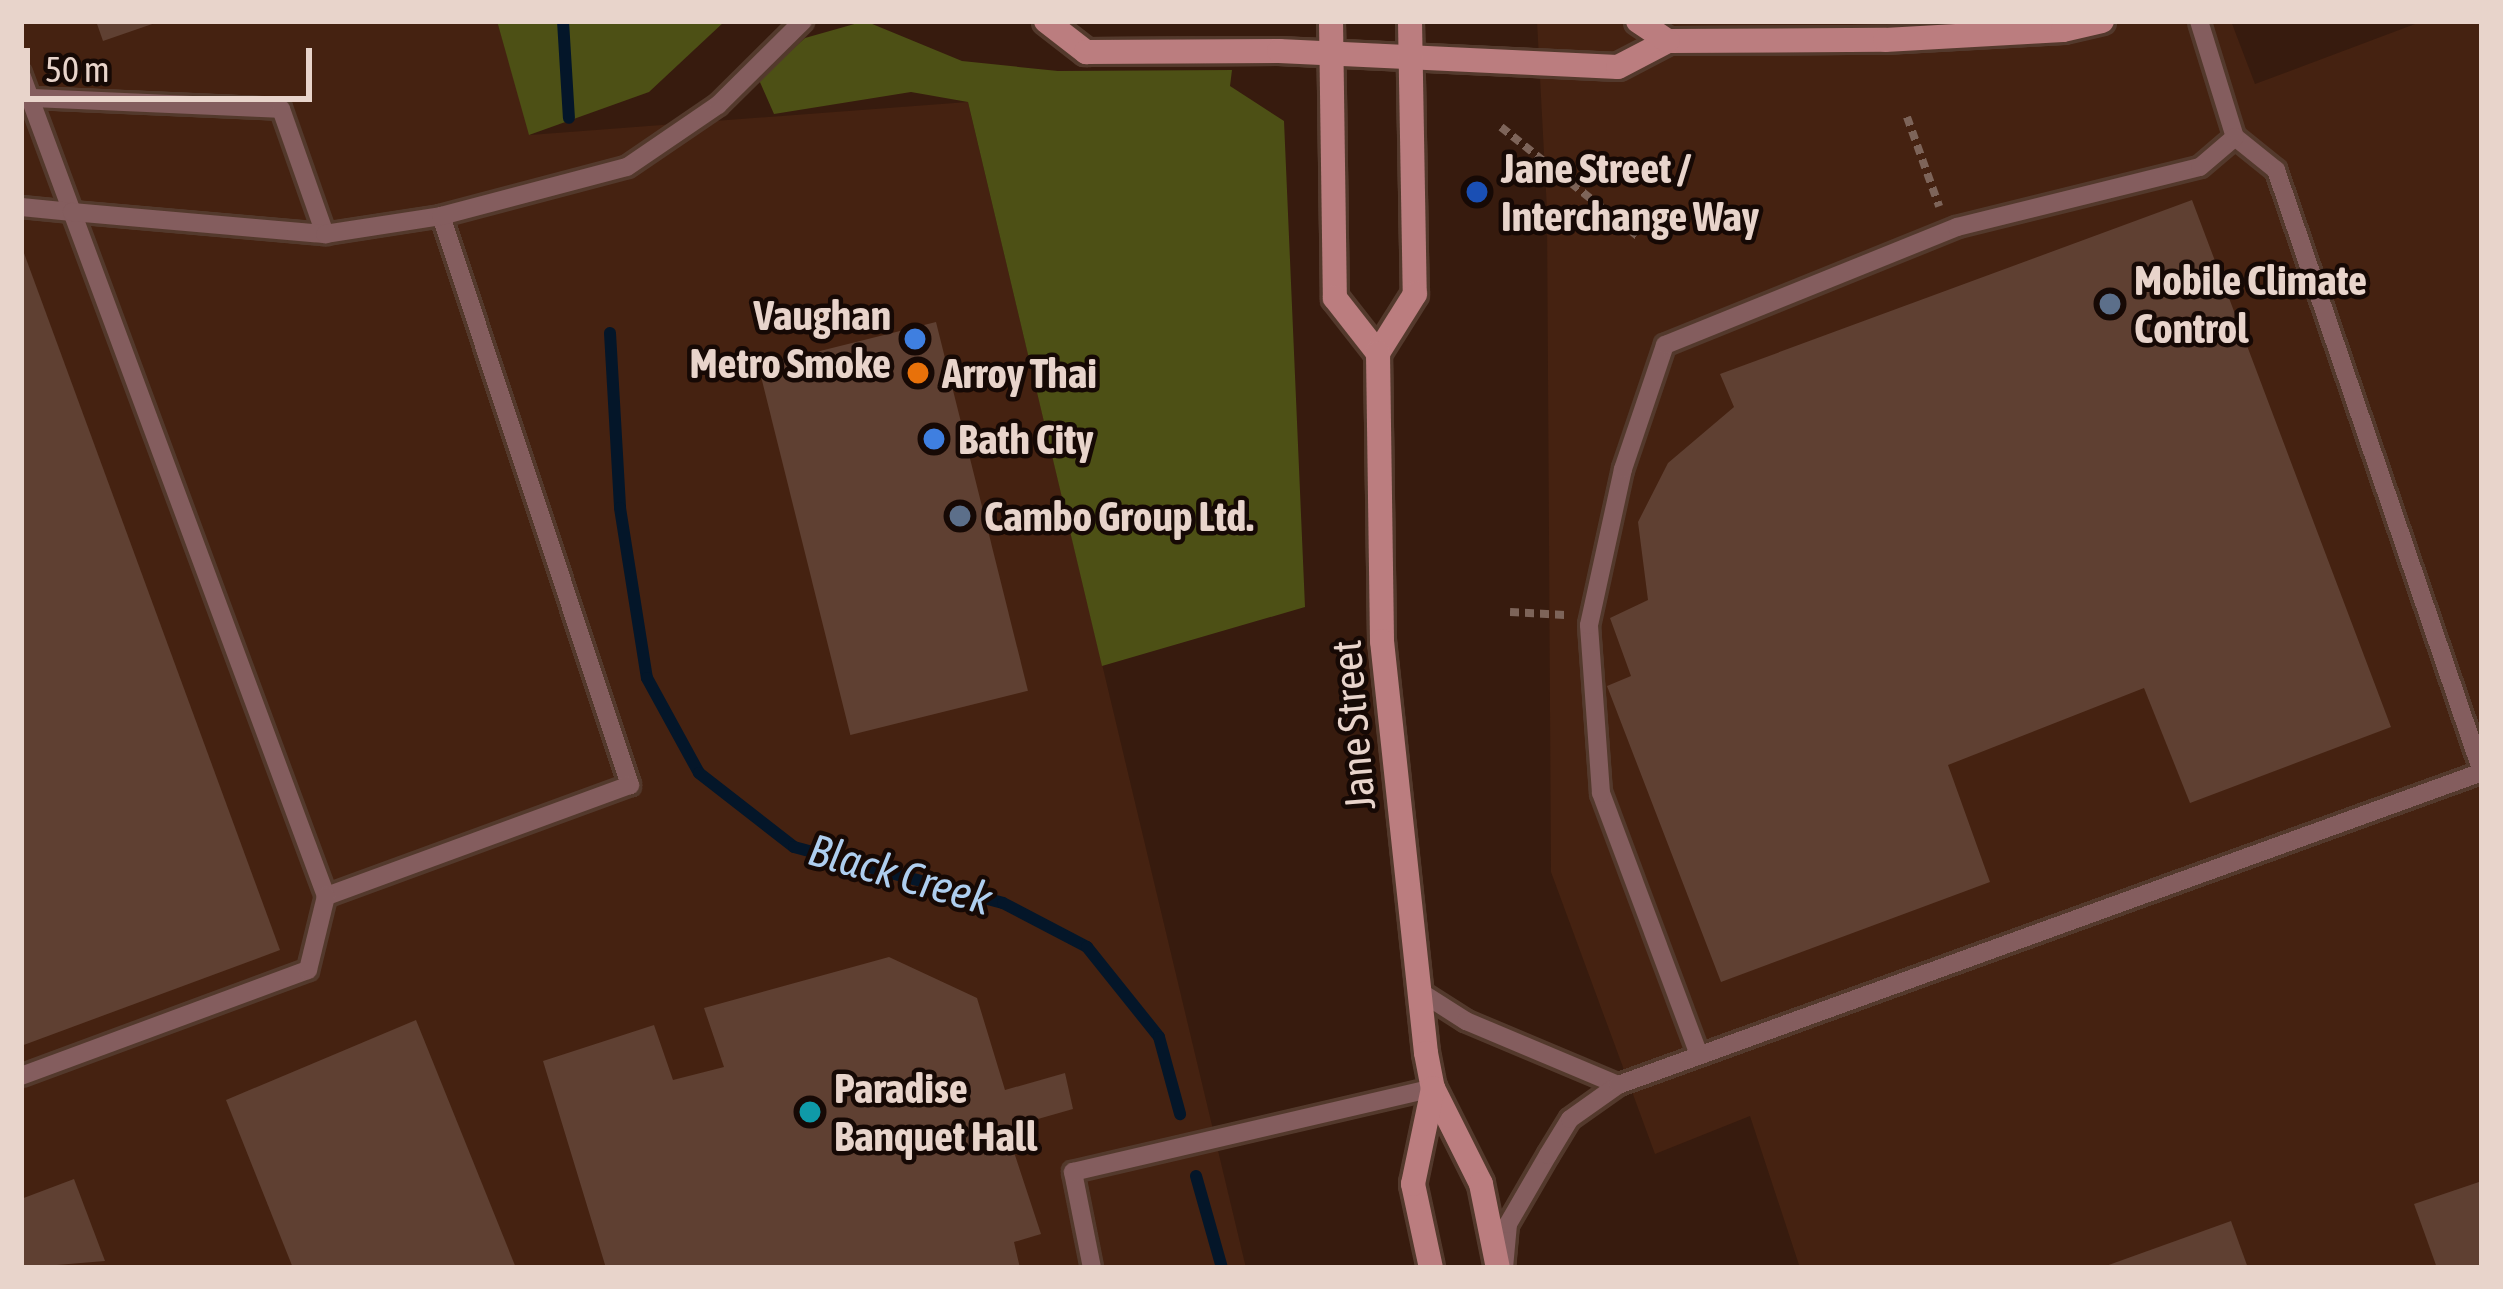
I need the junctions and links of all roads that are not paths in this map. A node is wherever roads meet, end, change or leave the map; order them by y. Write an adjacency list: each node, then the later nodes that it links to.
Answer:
1 (802, 21): 16 (lane)
2 (1046, 21): 9 (main road)
3 (1331, 21): 9 (main road)
4 (1410, 21): 10 (main road)
5 (1638, 21): 8 (main road)
6 (2102, 21): 8 (main road)
7 (2199, 21): 13 (lane)
8 (1668, 41): 10 (main road)
9 (1332, 56): 10 (main road); 18 (main road)
10 (1412, 63): 18 (main road)
11 (21, 74): 12 (lane)
12 (30, 98): 15 (lane); 17 (lane)
13 (2235, 137): 19 (lane); 22 (lane)
14 (21, 207): 15 (lane)
15 (72, 212): 17 (lane); 20 (lane)
16 (442, 216): 17 (lane); 20 (lane)
17 (326, 234)
18 (1378, 353): 21 (main road, Jane Street)
19 (2482, 772): 22 (lane)
20 (326, 896): 23 (lane)
21 (1419, 991): 24 (lane); 25 (main road, Jane Street)
22 (1700, 1055): 24 (lane)
23 (21, 1076)
24 (1618, 1085): 28 (lane)
25 (1433, 1088): 26 (lane); 27 (main road, Jane Street); 28 (main road, Jane Street)
26 (1092, 1268)
27 (1431, 1268)
28 (1501, 1268)

